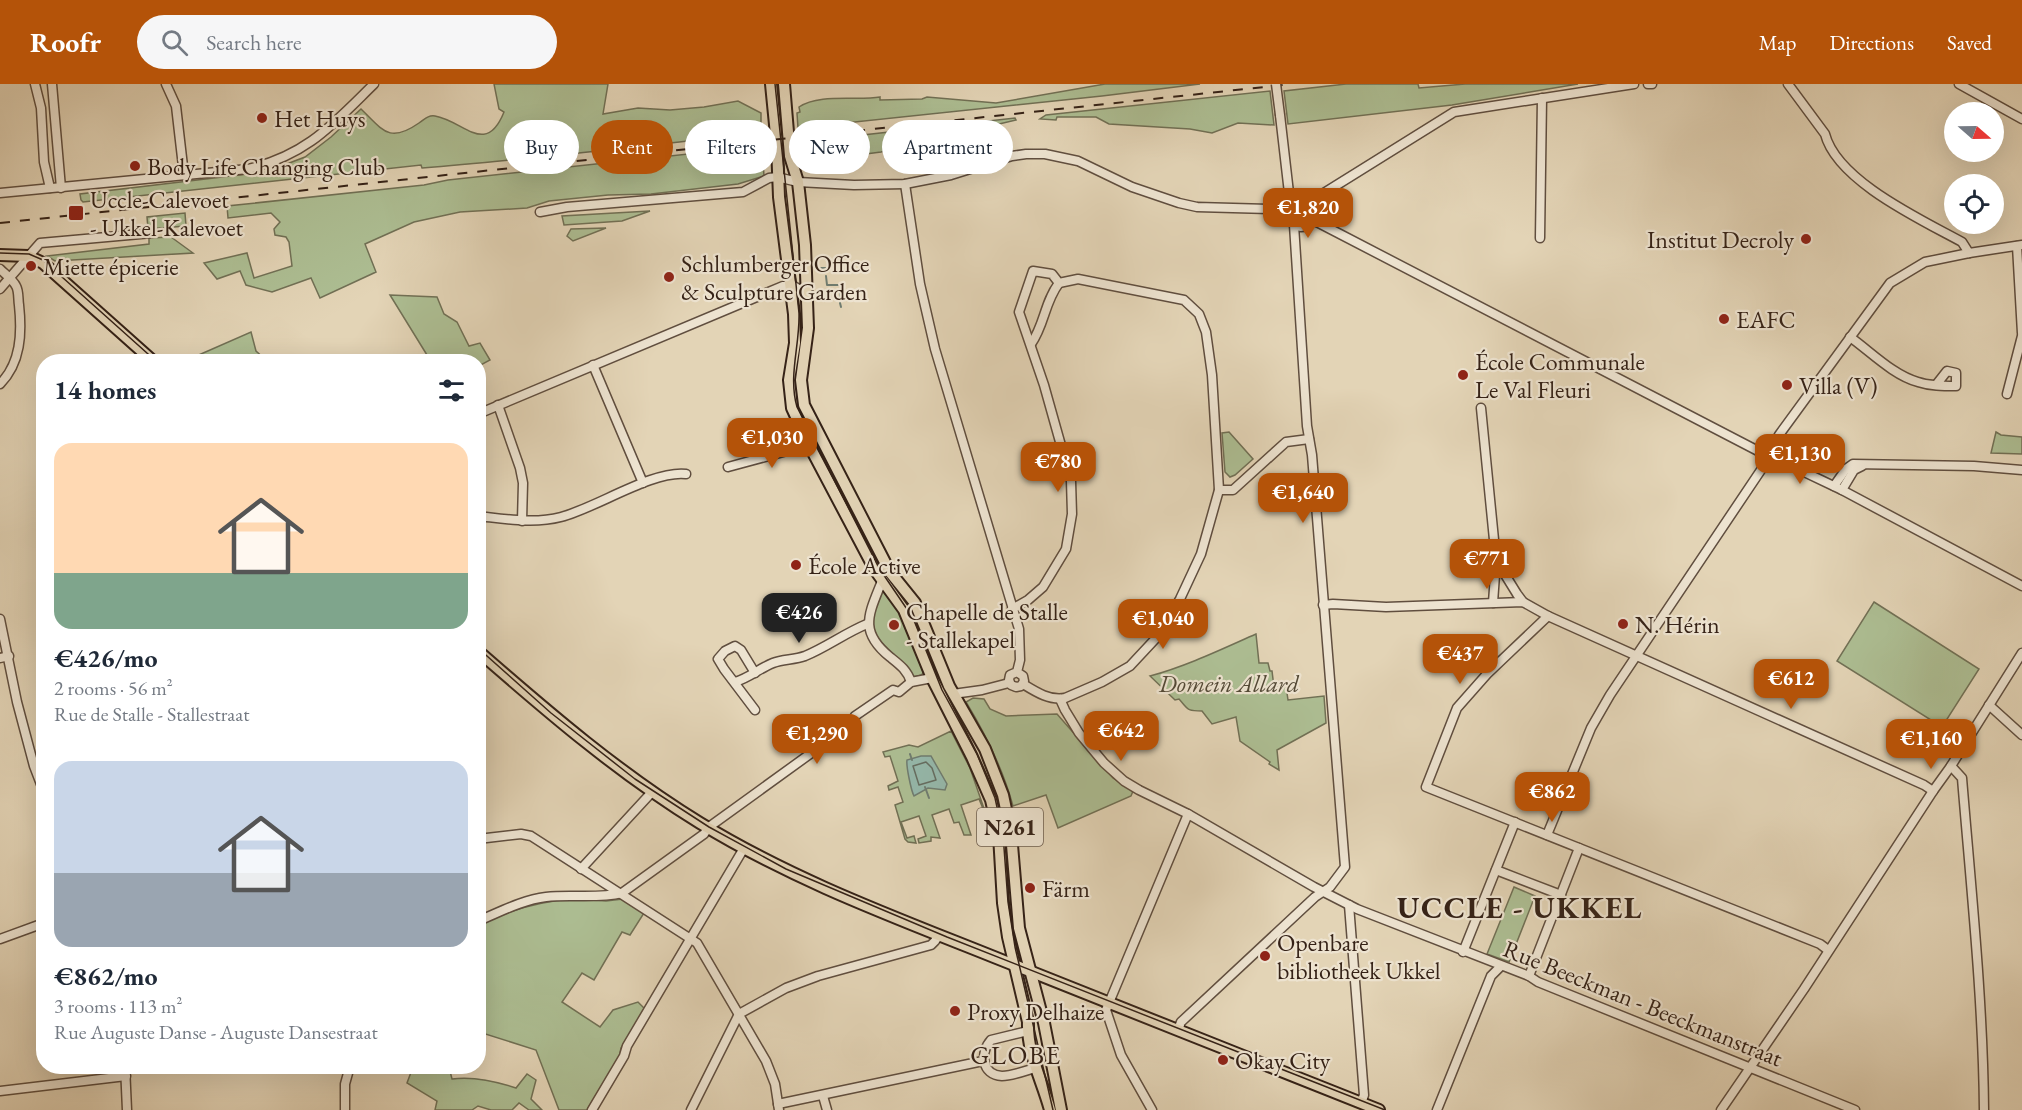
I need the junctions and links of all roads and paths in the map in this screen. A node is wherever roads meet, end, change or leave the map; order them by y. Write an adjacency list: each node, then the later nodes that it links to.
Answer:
1 (35, 84): 16 (street)
2 (52, 84): 17 (street)
3 (374, 84): 13 (street)
4 (771, 84): 14 (main road, N261)
5 (784, 84): 14 (main road, N261)
6 (1276, 84): 21 (street, bridge)
7 (1634, 84): 11 (street)
8 (1788, 84): 27 (street)
9 (1959, 84): 12 (street)
10 (170, 86): 13 (street)
11 (1542, 98): 19 (street); 25 (street)
12 (2022, 119)
13 (184, 175): 17 (street)
14 (787, 179): 15 (street); 20 (street); 33 (main road, N261); 35 (main road, N261)
15 (905, 184): 21 (street); 69 (street)
16 (50, 188): 17 (street); 18 (street)
17 (61, 188)
18 (0, 193)
19 (1306, 207): 21 (street); 22 (street)
20 (540, 212)
21 (1291, 212): 23 (street)
22 (1311, 219): 23 (street); 50 (street)
23 (1294, 225): 47 (street)
24 (152, 232): 29 (street)
25 (1540, 238)
26 (2020, 246): 27 (street); 36 (street)
27 (1970, 253): 37 (street)
28 (0, 255): 29 (main road)
29 (28, 256): 31 (street); 39 (main road)
30 (0, 269): 31 (street)
31 (9, 278): 34 (street); 41 (street)
32 (1059, 282): 38 (street); 38 (street); 59 (street)
33 (790, 285): 35 (street); 40 (street); 48 (main road, N261)
34 (0, 289)
35 (805, 293): 84 (main road, N261)
36 (2022, 334): 43 (street)
37 (1850, 337): 42 (street); 49 (street)
38 (1031, 344): 69 (street)
39 (145, 354)
40 (593, 365): 44 (street); 57 (street)
41 (0, 384)
42 (1936, 386)
43 (2007, 394)
44 (498, 405): 46 (street); 62 (street)
45 (1481, 408): 63 (street)
46 (486, 410)
47 (1309, 439): 59 (street); 68 (street)
48 (809, 445): 54 (street); 64 (main road, N261)
49 (1772, 449): 50 (street); 51 (street)
50 (1762, 453): 52 (street)
51 (1777, 459): 52 (street); 58 (street)
52 (1765, 464): 74 (street)
53 (1865, 464): 55 (street); 58 (street); 60 (street)
54 (728, 467)
55 (2022, 470)
56 (686, 474): 57 (street)
57 (643, 483): 62 (street)
58 (1834, 486): 60 (street)
59 (1219, 490): 85 (street)
60 (1842, 490): 65 (street)
61 (486, 517): 62 (street)
62 (522, 521)
63 (1496, 560): 66 (street); 67 (street)
64 (882, 581): 72 (street); 79 (main road, N261)
65 (2022, 586)
66 (1523, 602): 67 (street); 70 (street)
67 (1493, 603): 68 (street)
68 (1323, 605): 102 (street)
69 (1012, 609): 77 (street)
70 (1548, 616): 74 (street); 94 (street)
71 (0, 619): 75 (street)
72 (867, 624): 78 (street); 81 (street)
73 (2022, 652): 86 (street)
74 (1636, 655): 91 (street); 96 (street)
75 (4, 657): 89 (street)
76 (486, 658): 92 (main road)
77 (1017, 672): 82 (street); 83 (street)
78 (755, 673): 80 (street); 80 (street)
79 (932, 678): 81 (street); 114 (main road, N261)
80 (735, 682): 87 (street)
81 (911, 682): 95 (street)
82 (1009, 683): 83 (street); 84 (street)
83 (1023, 684): 85 (street)
84 (953, 694): 116 (main road, N261)
85 (1060, 699): 93 (street, Rue Beeckman - Beeckmanstraat)
86 (1989, 705): 88 (street); 90 (street)
87 (755, 710)
88 (2022, 735)
89 (36, 760)
90 (1951, 766): 91 (street); 145 (street)
91 (1933, 790): 111 (street)
92 (652, 792): 95 (main road); 100 (street)
93 (1188, 814): 102 (street, Rue Beeckman - Beeckmanstraat); 119 (street)
94 (1515, 822): 96 (street); 101 (street)
95 (708, 828): 98 (main road); 103 (street)
96 (1547, 835): 99 (street)
97 (486, 838): 100 (street)
98 (744, 848): 108 (main road); 109 (street)
99 (1580, 848): 104 (street); 111 (street)
100 (581, 869): 103 (street)
101 (1496, 870): 104 (street); 112 (street)
102 (1323, 892): 105 (street, Rue Beeckman - Beeckmanstraat); 121 (street)
103 (622, 893): 106 (street); 109 (street)
104 (1561, 895): 118 (street)
105 (1349, 905): 112 (street, Rue Beeckman - Beeckmanstraat); 131 (street)
106 (486, 918)
107 (36, 925): 110 (street)
108 (939, 935): 114 (main road); 120 (street)
109 (691, 938): 120 (street); 135 (street)
110 (0, 939)
111 (1828, 950): 125 (street)
112 (1463, 952): 113 (street, Rue Beeckman - Beeckmanstraat)
113 (1489, 962): 115 (street, Rue Beeckman - Beeckmanstraat); 117 (street)
114 (1014, 965): 116 (main road); 122 (main road, N261)
115 (1501, 966): 117 (street); 118 (street, Rue Beeckman - Beeckmanstraat)
116 (1029, 971): 119 (main road); 139 (main road, N261)
117 (1491, 975): 142 (street)
118 (1530, 976): 125 (street, Rue Beeckman - Beeckmanstraat)
119 (1109, 1004): 121 (main road); 140 (street)
120 (739, 1014): 132 (street); 136 (street)
121 (1178, 1030): 131 (main road)
122 (1028, 1031): 123 (street); 124 (main road, N261)
123 (982, 1061): 124 (street); 130 (street)
124 (1035, 1068): 138 (main road, N261)
125 (1750, 1069): 143 (street); 144 (street, Rue Beeckman - Beeckmanstraat)
126 (106, 1074): 129 (street)
127 (125, 1074): 133 (street)
128 (348, 1074): 134 (street)
129 (0, 1091)
130 (823, 1096): 132 (street); 137 (street)
131 (1361, 1103): 141 (main road)
132 (778, 1107)
133 (127, 1110)
134 (345, 1110)
135 (592, 1110)
136 (691, 1110)
137 (825, 1110)
138 (1050, 1110)
139 (1061, 1110)
140 (1152, 1110)
141 (1379, 1110)
142 (1437, 1110)
143 (1721, 1110)
144 (1855, 1110)
145 (1984, 1110)

